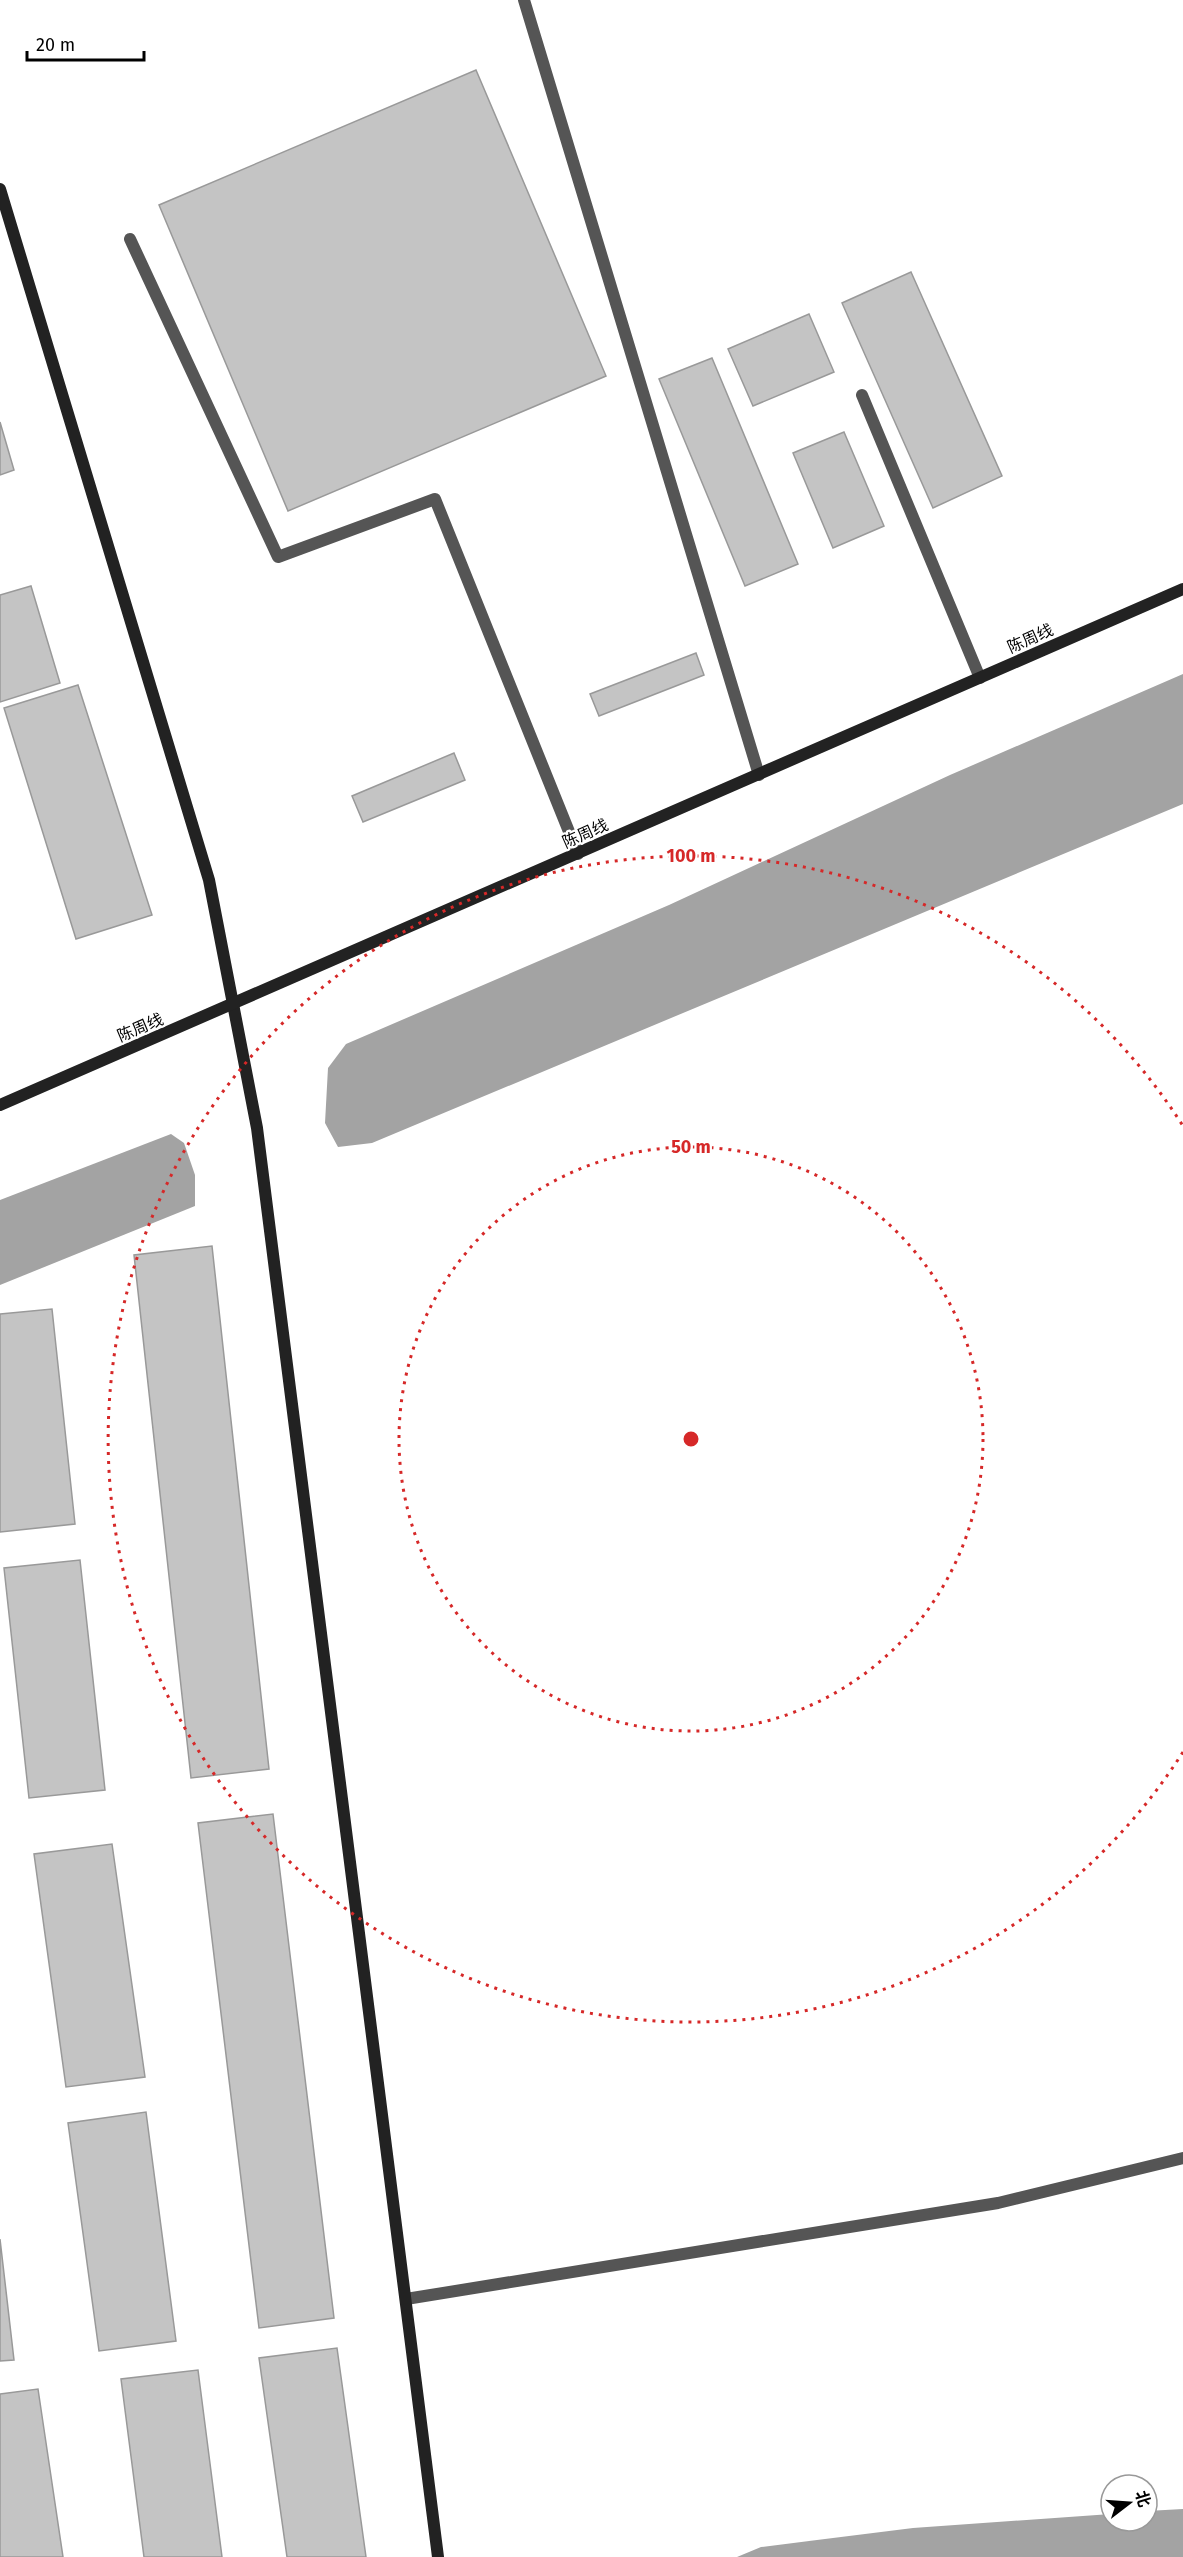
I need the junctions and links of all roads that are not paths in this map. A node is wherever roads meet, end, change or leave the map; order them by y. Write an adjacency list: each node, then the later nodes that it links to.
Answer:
1 (524, 0): 7 (street)
2 (0, 189): 9 (street)
3 (130, 239): 8 (street)
4 (862, 395): 6 (street)
5 (1183, 589): 6 (street, 陈周线)
6 (980, 678): 7 (street, 陈周线)
7 (759, 774): 8 (street, 陈周线)
8 (578, 854): 9 (street, 陈周线)
9 (233, 1004): 10 (street, 陈周线); 12 (street)
10 (0, 1105)
11 (1183, 2158): 12 (street)
12 (406, 2299): 13 (street)
13 (438, 2557)

